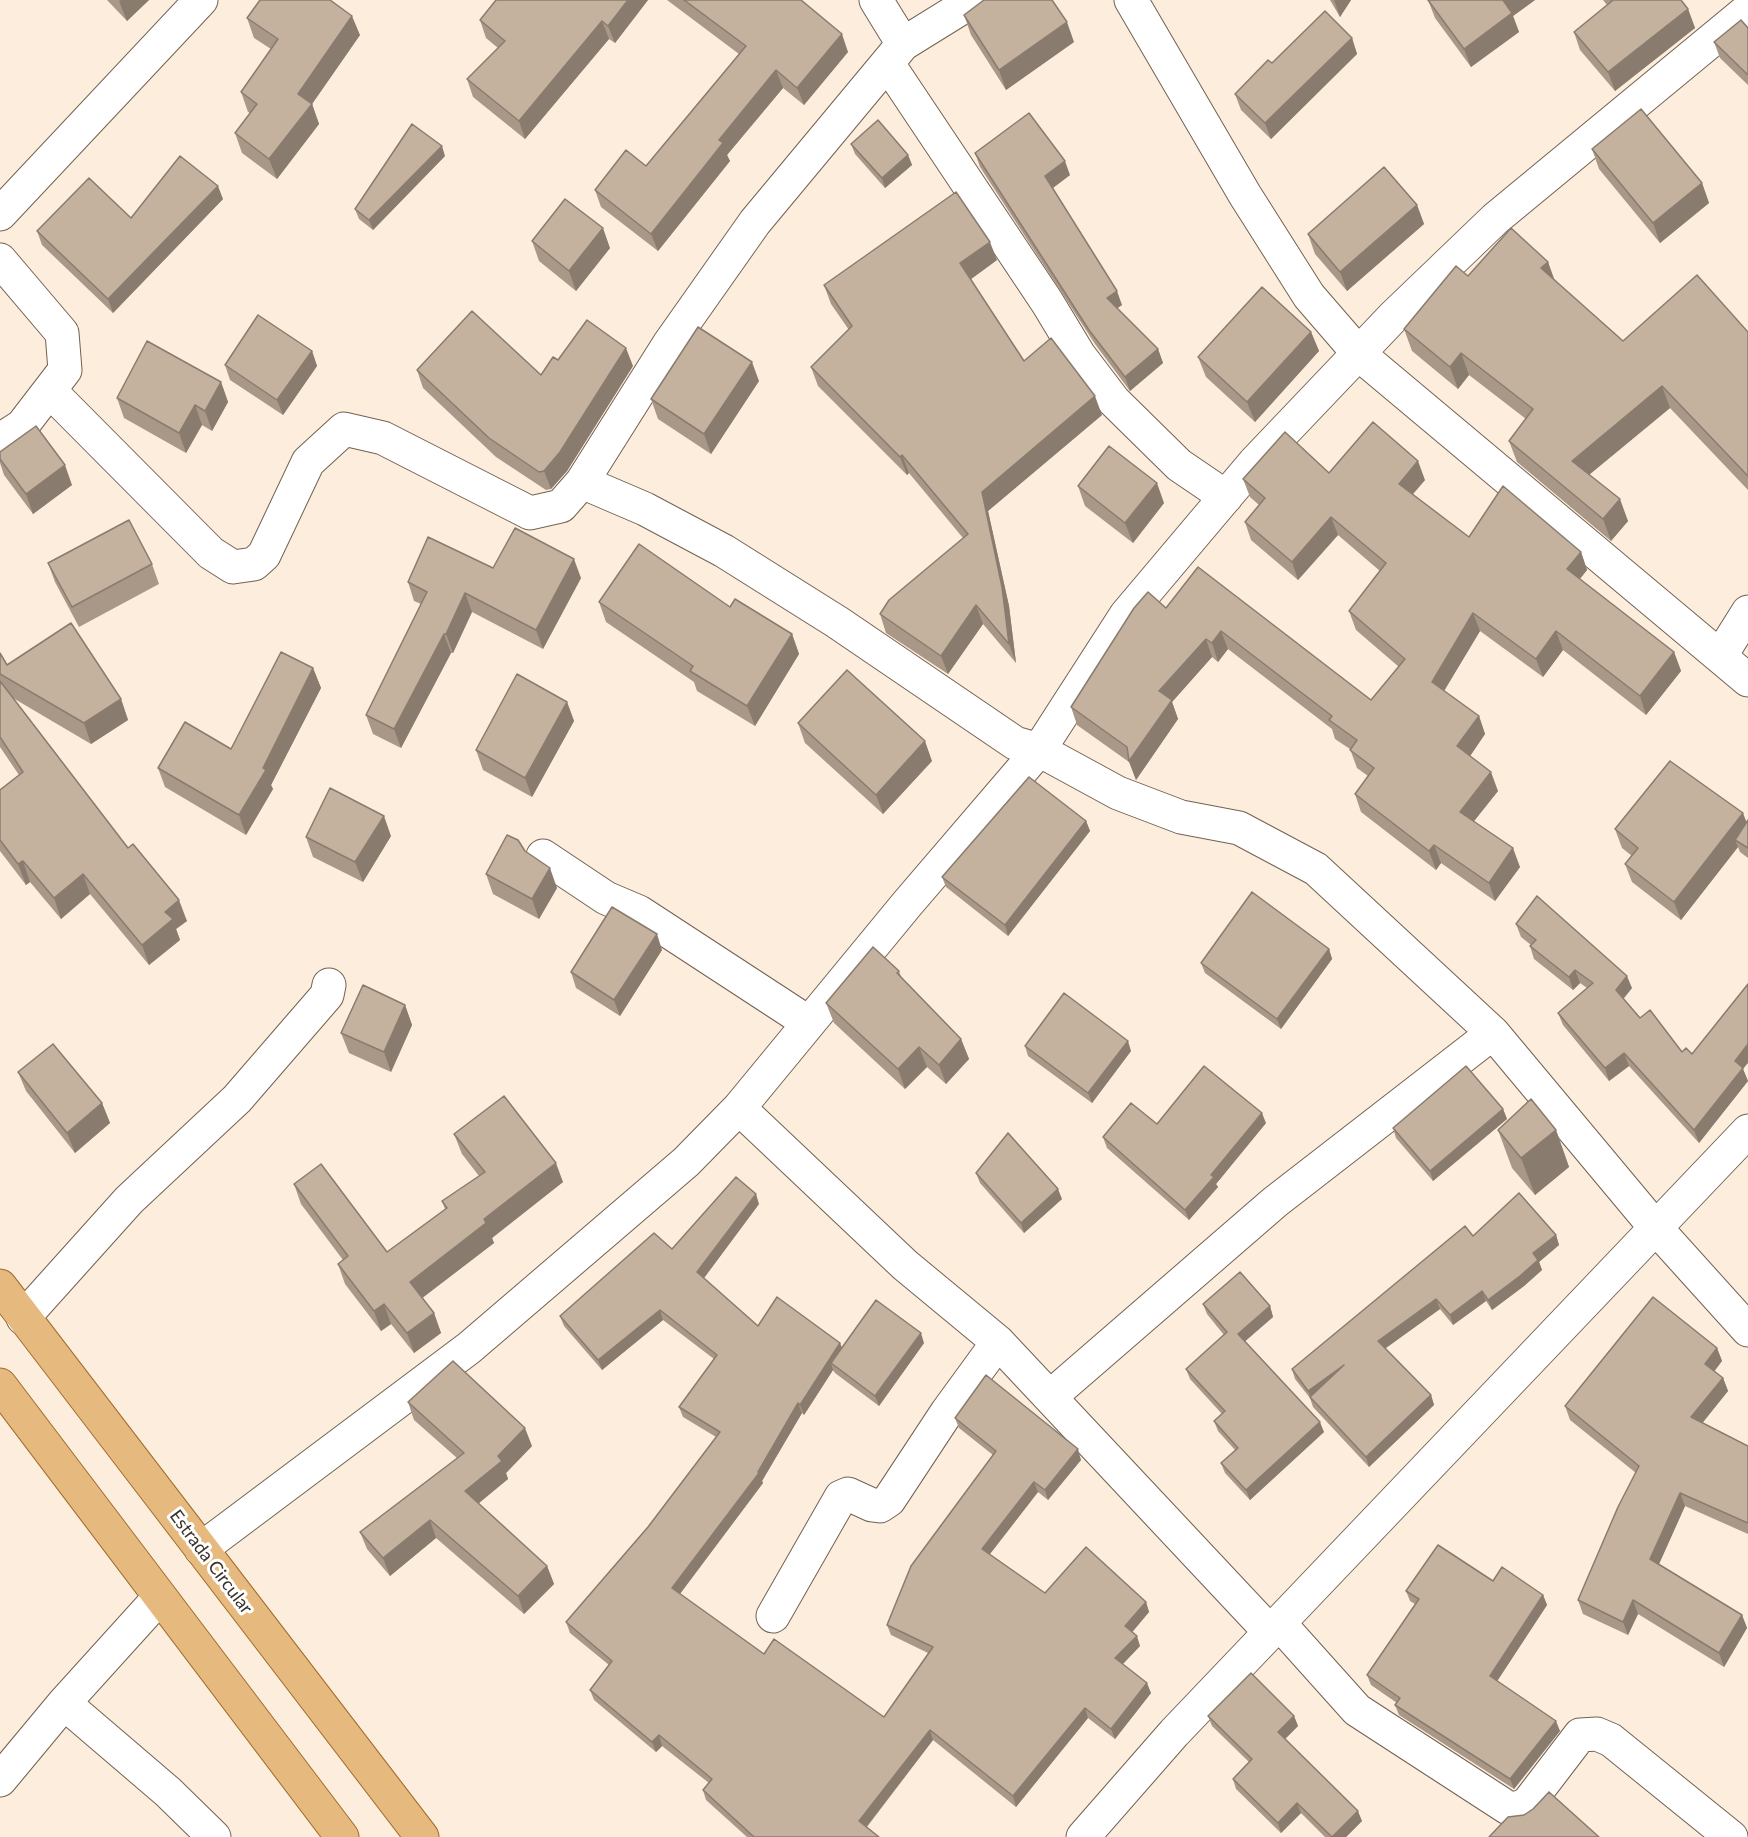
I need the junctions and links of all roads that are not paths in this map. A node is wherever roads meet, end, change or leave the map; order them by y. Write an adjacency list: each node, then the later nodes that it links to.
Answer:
1 (201, 0): 7 (street)
2 (876, 0): 6 (street)
3 (974, 0): 6 (street)
4 (1131, 0): 9 (street)
5 (1748, 10): 9 (street)
6 (896, 54): 12 (street); 13 (street)
7 (0, 214)
8 (0, 260): 10 (street)
9 (1360, 355): 13 (street); 15 (street)
10 (50, 391): 11 (street); 12 (street)
11 (0, 440)
12 (582, 483): 17 (street)
13 (1226, 497): 17 (street)
14 (1748, 612): 15 (street)
15 (1720, 655): 16 (street)
16 (1748, 680)
17 (1039, 750): 20 (street); 21 (street)
18 (543, 856): 20 (street)
19 (329, 985): 26 (street)
20 (809, 1023): 22 (street)
21 (1493, 1033): 24 (street); 30 (street)
22 (739, 1108): 28 (street); 31 (street)
23 (1748, 1131): 24 (street)
24 (1655, 1227): 27 (street); 34 (street)
25 (0, 1286): 26 (main road, Estrada Circular)
26 (23, 1317): 31 (main road, Estrada Circular)
27 (1748, 1330)
28 (998, 1342): 30 (street); 33 (street)
29 (0, 1385): 32 (main road)
30 (1051, 1396): 34 (street)
31 (201, 1549): 40 (main road, Estrada Circular)
32 (159, 1598): 35 (street); 39 (main road)
33 (773, 1616)
34 (1275, 1628): 37 (street); 41 (street)
35 (64, 1703): 36 (street); 38 (street)
36 (5, 1761)
37 (1096, 1833)
38 (214, 1837)
39 (342, 1837)
40 (422, 1837)
41 (1731, 1837)

